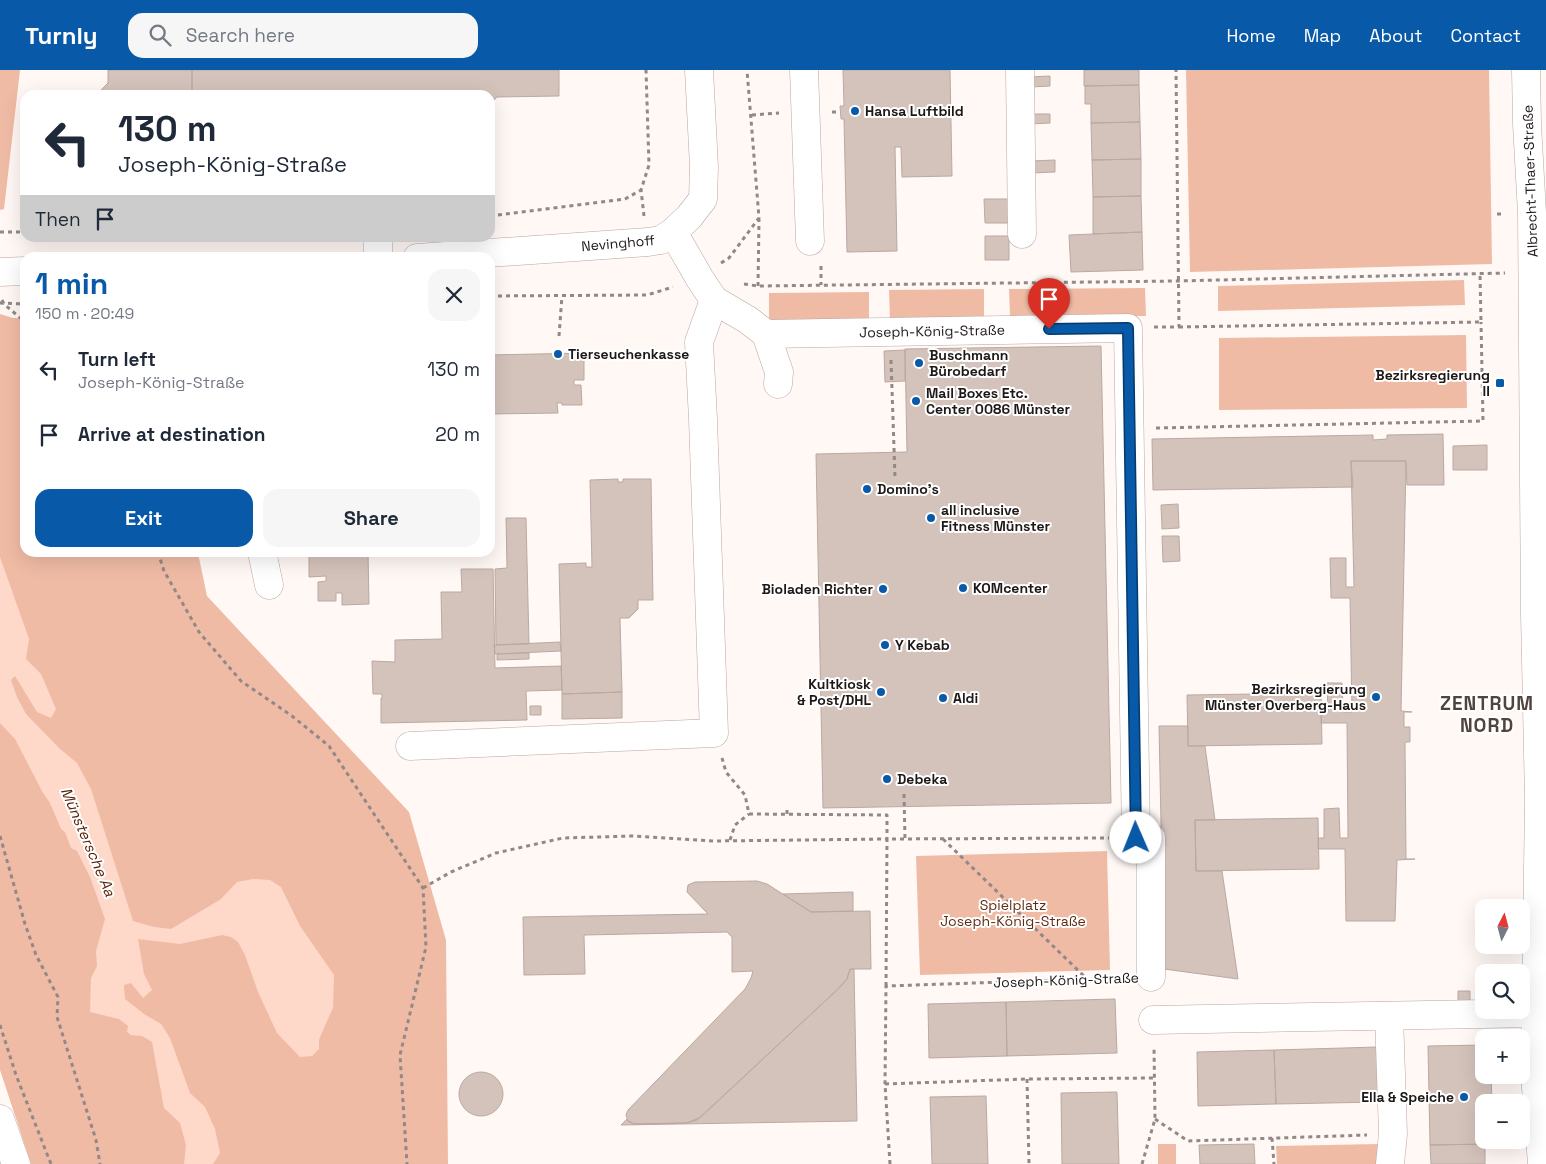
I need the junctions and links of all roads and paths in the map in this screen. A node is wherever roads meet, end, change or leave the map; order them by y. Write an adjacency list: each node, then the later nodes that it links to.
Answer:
1 (646, 70): 10 (path)
2 (699, 70): 14 (street, Nevinghoff)
3 (747, 70): 9 (path)
4 (804, 70): 16 (street)
5 (1020, 70): 15 (street)
6 (1176, 70): 20 (path)
7 (1526, 70): 23 (street, Albrecht-Thaer-Straße)
8 (788, 112): 9 (path)
9 (752, 115): 11 (path)
10 (495, 215)
11 (759, 218): 21 (path); 22 (path)
12 (0, 232): 13 (path)
13 (20, 232)
14 (673, 232): 17 (street, Nevinghoff); 22 (street)
15 (1022, 234)
16 (810, 241)
17 (495, 253)
18 (20, 271): 19 (street)
19 (0, 272)
20 (1178, 282): 21 (path); 29 (path); 30 (path)
21 (758, 286): 22 (path)
22 (707, 290): 25 (path); 33 (street); 42 (street)
23 (1540, 292): 38 (street, Albrecht-Thaer-Straße)
24 (495, 296): 25 (path)
25 (562, 296): 34 (path)
26 (2, 303): 27 (path); 28 (path)
27 (20, 304)
28 (20, 318)
29 (1481, 322): 30 (path); 36 (path)
30 (1179, 327): 31 (path)
31 (1128, 328): 32 (street, Joseph-König-Straße); 36 (street)
32 (890, 332): 33 (street, Joseph-König-Straße); 37 (path)
33 (766, 334): 35 (street)
34 (559, 336)
35 (778, 384)
36 (1130, 429): 50 (street)
37 (895, 477)
38 (1540, 478): 45 (street, Albrecht-Thaer-Straße)
39 (160, 557): 55 (path)
40 (263, 557): 41 (street)
41 (269, 585)
42 (714, 734): 43 (street); 47 (path)
43 (410, 746)
44 (904, 794): 52 (path)
45 (1543, 800): 59 (street, Albrecht-Thaer-Straße)
46 (787, 807): 48 (path)
47 (750, 814): 48 (path); 54 (path)
48 (787, 814): 51 (path)
49 (0, 836): 72 (path)
50 (1136, 838): 53 (path); 56 (street, Joseph-König-Straße)
51 (887, 839): 52 (path); 54 (path); 58 (path)
52 (905, 839): 53 (path)
53 (943, 839): 57 (path)
54 (730, 841): 55 (path)
55 (423, 888): 73 (path)
56 (1151, 977): 57 (path, Joseph-König-Straße)
57 (1087, 979): 58 (path, Joseph-König-Straße)
58 (886, 986): 65 (path)
59 (1536, 1013): 60 (street); 79 (street, Albrecht-Thaer-Straße)
60 (1389, 1016): 61 (street); 68 (street)
61 (1153, 1020): 63 (path)
62 (0, 1025): 71 (path)
63 (1154, 1078): 64 (path); 67 (path)
64 (1027, 1080): 65 (path); 75 (path)
65 (885, 1084): 74 (path)
66 (0, 1119): 70 (street)
67 (1155, 1119): 69 (path); 76 (path)
68 (1393, 1134): 69 (path); 78 (street)
69 (1272, 1138): 77 (path)
70 (16, 1164)
71 (51, 1164)
72 (100, 1164)
73 (407, 1164)
74 (890, 1164)
75 (1029, 1164)
76 (1142, 1164)
77 (1274, 1164)
78 (1390, 1164)
79 (1542, 1164)

